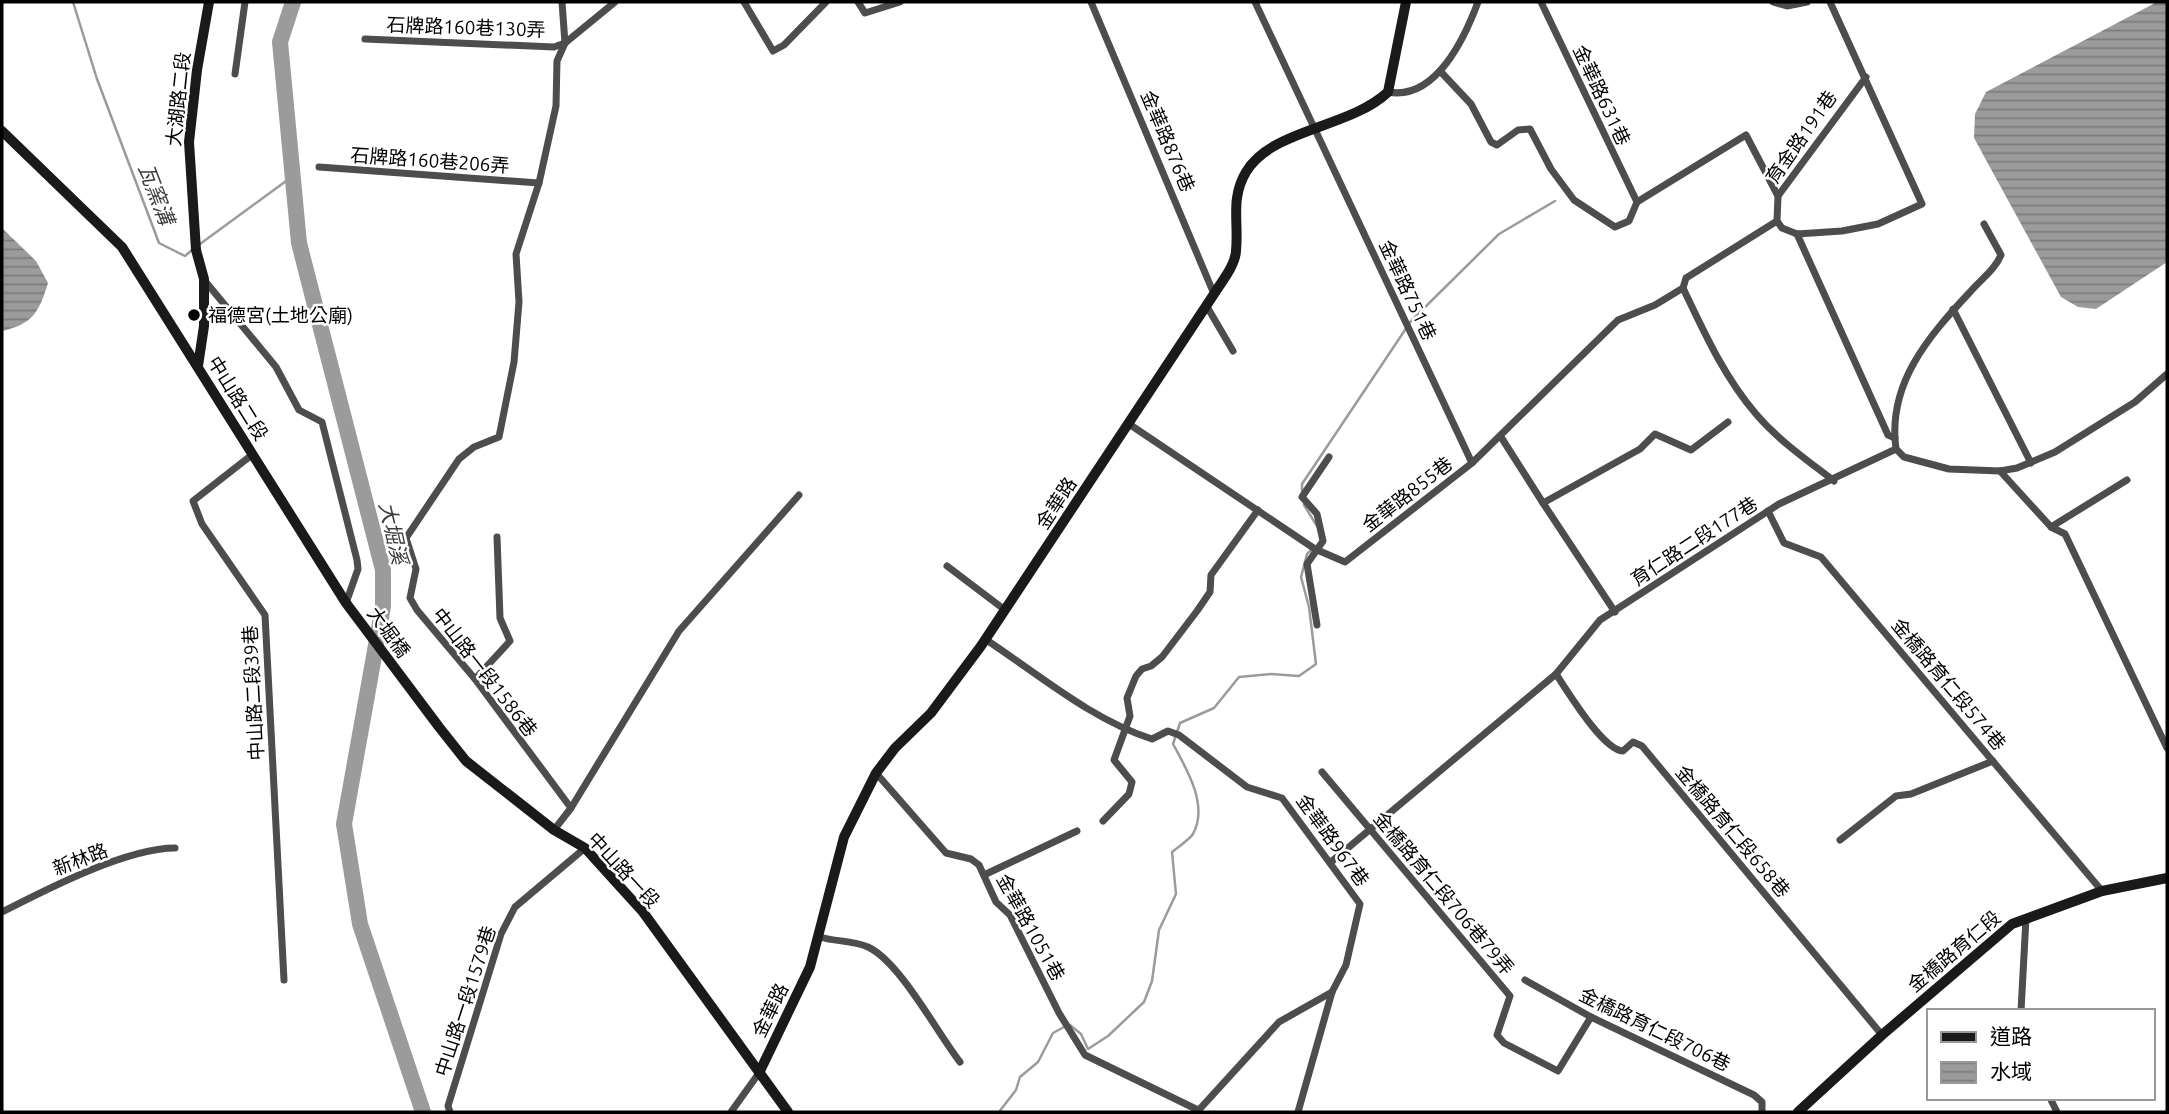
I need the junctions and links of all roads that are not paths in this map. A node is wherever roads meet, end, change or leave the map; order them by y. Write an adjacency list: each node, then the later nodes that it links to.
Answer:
1 (209, 2): 32 (street, 大湖路二段)
2 (246, 2): 20 (street)
3 (562, 2): 18 (street)
4 (615, 2): 18 (street)
5 (744, 2): 6 (street)
6 (826, 2)
7 (858, 2): 8 (street)
8 (900, 2)
9 (1091, 2): 34 (street, 金華路876巷)
10 (1255, 2): 23 (street, 金華路751巷)
11 (1406, 2): 22 (street)
12 (1478, 2): 19 (street)
13 (1541, 2): 28 (street, 金華路631巷)
14 (1773, 2): 15 (street)
15 (1807, 2)
16 (1829, 2): 21 (street)
17 (366, 39): 18 (street, 石牌路160巷130弄)
18 (565, 43): 26 (street)
19 (1440, 71): 22 (street); 28 (street)
20 (235, 74)
21 (1866, 77): 27 (street, 育金路191巷); 31 (street)
22 (1388, 92): 23 (street, 金華路)
23 (1315, 130): 34 (street, 金華路); 47 (street, 金華路751巷)
24 (2, 131): 38 (street, 中山路二段)
25 (319, 167): 26 (street, 石牌路160巷206弄)
26 (539, 183): 66 (street, 中山路一段1586巷)
27 (1778, 196): 28 (street); 29 (street, 育金路191巷)
28 (1637, 202)
29 (1777, 221): 31 (street); 33 (street, 金華路855巷)
30 (1984, 225): 36 (street)
31 (1797, 234): 43 (street)
32 (204, 279): 38 (street, 大湖路二段); 60 (street)
33 (1683, 288): 42 (street, 金華路855巷); 51 (street)
34 (1214, 293): 35 (street, 金華路)
35 (1206, 305): 37 (street); 41 (street, 金華路)
36 (1953, 309): 43 (street); 48 (street)
37 (1233, 351)
38 (198, 366): 45 (street, 中山路二段)
39 (2167, 374): 48 (street)
40 (1728, 422): 53 (street)
41 (1129, 425): 54 (street, 金華路855巷); 61 (street, 金華路)
42 (1501, 437): 47 (street, 金華路855巷); 53 (street)
43 (1895, 438): 44 (street)
44 (1896, 449): 49 (street); 51 (street, 育仁路二段177巷)
45 (253, 454): 60 (street, 中山路二段); 88 (street, 中山路二段39巷)
46 (1329, 457): 58 (street)
47 (1472, 463): 58 (street, 金華路855巷)
48 (2031, 463): 49 (street)
49 (2000, 471): 56 (street)
50 (2127, 480): 56 (street)
51 (1834, 481): 55 (street, 育仁路二段177巷)
52 (799, 495): 73 (street)
53 (1543, 503): 62 (street)
54 (1258, 510): 58 (street, 金華路855巷); 68 (street)
55 (1768, 511): 62 (street, 育仁路二段177巷); 70 (street, 金橋路育仁段574巷)
56 (2051, 527): 69 (street)
57 (497, 537): 66 (street)
58 (1314, 548): 63 (street)
59 (947, 566): 61 (street)
60 (346, 603): 67 (street, 大堀橋)
61 (1005, 610): 64 (street, 金華路)
62 (1615, 612): 65 (street, 育仁路二段177巷)
63 (1317, 625)
64 (985, 639): 68 (street, 金華路967巷); 72 (street, 金華路)
65 (1556, 674): 75 (street, 育仁路二段177巷); 93 (street, 金橋路育仁段658巷)
66 (475, 679): 73 (street, 中山路一段1586巷)
67 (404, 682): 76 (street, 中山路一段)
68 (1127, 727): 74 (street); 81 (street, 金華路967巷)
69 (2167, 748)
70 (1993, 761): 78 (street); 84 (street, 金橋路育仁段574巷)
71 (1322, 772): 75 (street, 金橋路育仁段706巷79弄)
72 (876, 773): 82 (street, 金華路1051巷); 87 (street, 金華路)
73 (571, 808): 76 (street)
74 (1103, 821)
75 (1370, 829): 81 (street, 育仁路二段177巷); 92 (street, 金橋路育仁段706巷79弄)
76 (554, 830): 80 (street, 中山路一段)
77 (1077, 831): 82 (street)
78 (1840, 840)
79 (175, 848): 85 (street, 新林路)
80 (585, 848): 95 (street, 中山路一段); 97 (street, 中山路一段1579巷)
81 (1331, 862): 90 (street, 金華路967巷)
82 (984, 875): 96 (street, 金華路1051巷)
83 (2167, 878): 84 (street, 金橋路育仁段)
84 (2102, 891): 86 (street, 金橋路育仁段)
85 (2, 912)
86 (2026, 918): 91 (street); 93 (street, 金橋路育仁段)
87 (820, 937): 94 (street); 95 (street, 金華路)
88 (284, 980)
89 (1525, 980): 92 (street, 金橋路育仁段706巷)
90 (1332, 992): 96 (street); 100 (street, 金華路967巷)
91 (2021, 1009)
92 (1591, 1017): 101 (street, 金橋路育仁段706巷)
93 (1882, 1035): 102 (street, 金橋路育仁段)
94 (960, 1062)
95 (759, 1073): 98 (street); 99 (street, 中山路一段)
96 (1197, 1111)
97 (450, 1112)
98 (731, 1112)
99 (788, 1112)
100 (1298, 1112)
101 (1762, 1112)
102 (1797, 1112)

